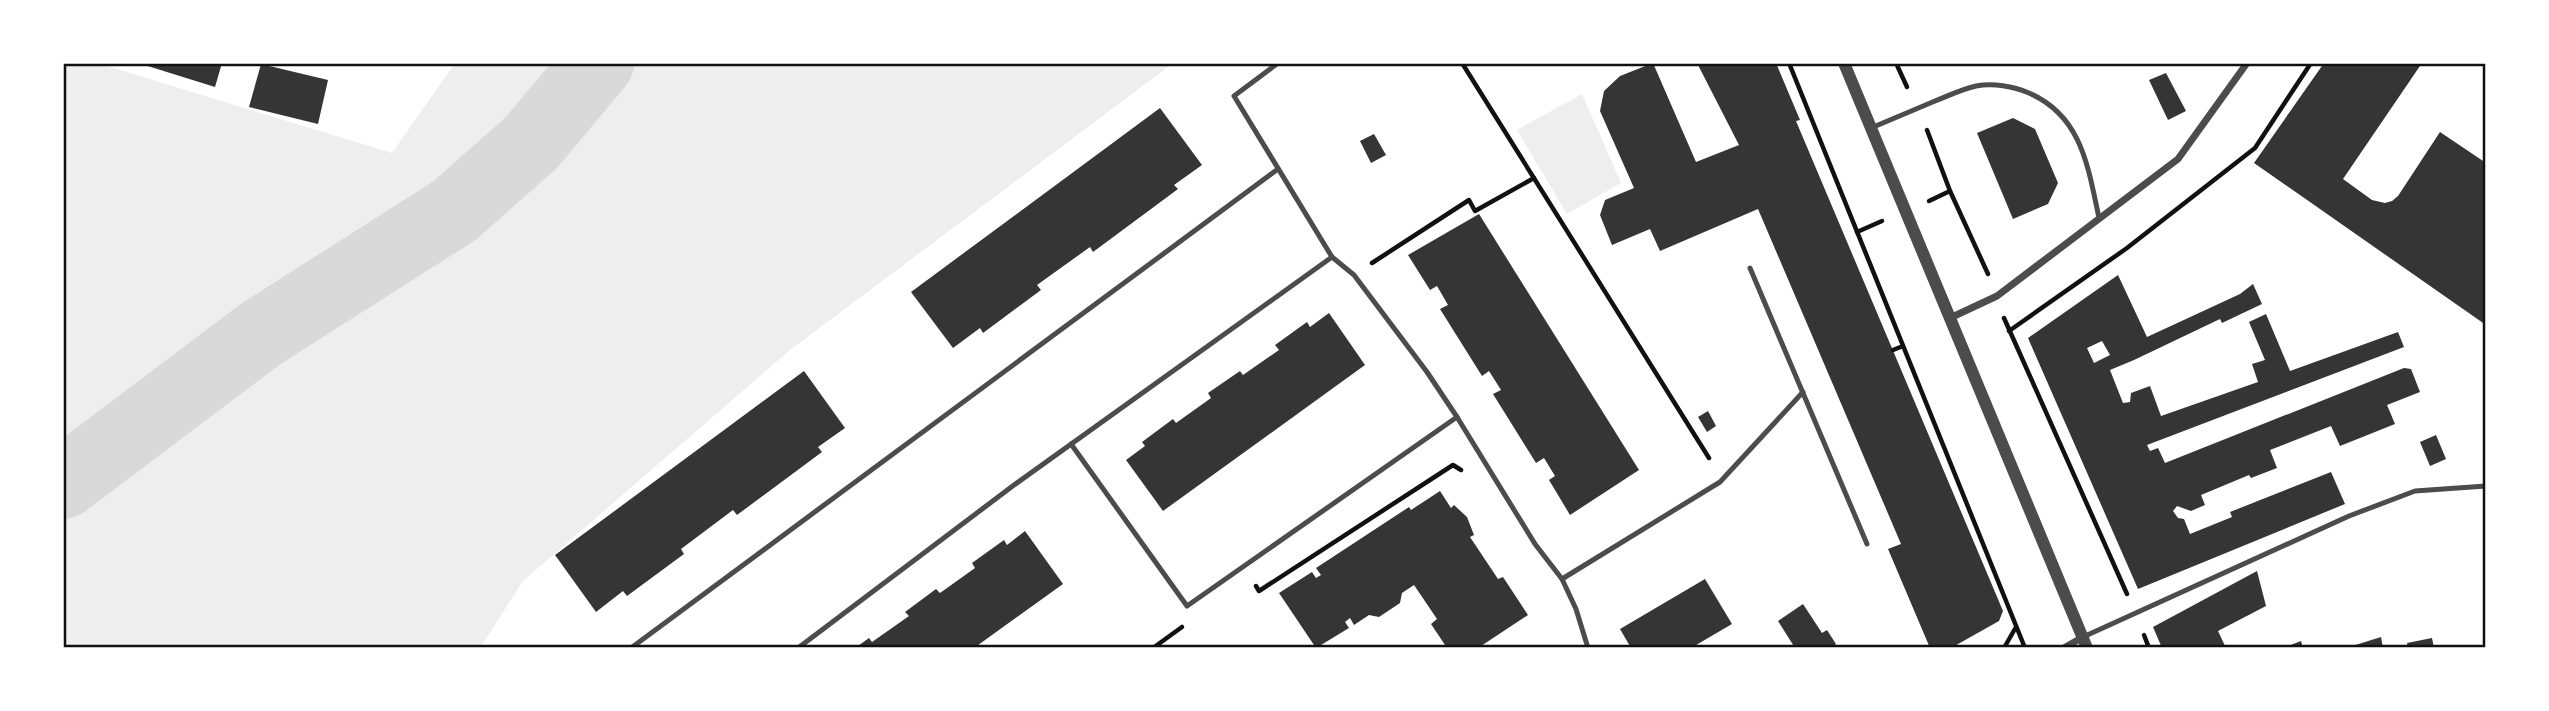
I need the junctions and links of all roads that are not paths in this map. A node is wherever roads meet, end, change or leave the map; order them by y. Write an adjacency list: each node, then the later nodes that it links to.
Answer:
1 (1278, 63): 5 (lane)
2 (1843, 63): 4 (street)
3 (2247, 63): 6 (street)
4 (1871, 128): 6 (lane); 9 (street)
5 (1278, 169): 7 (lane); 17 (lane)
6 (2099, 218): 9 (street)
7 (1332, 257): 11 (lane); 12 (lane)
8 (1750, 268): 10 (lane)
9 (1950, 318): 16 (street)
10 (1803, 392): 14 (lane); 15 (lane)
11 (1457, 417): 12 (lane); 15 (lane)
12 (1071, 444): 18 (lane)
13 (2486, 486): 16 (lane)
14 (1867, 544)
15 (1562, 579): 19 (lane)
16 (2085, 642): 20 (street)
17 (631, 648)
18 (798, 648)
19 (1588, 648)
20 (2064, 648)

